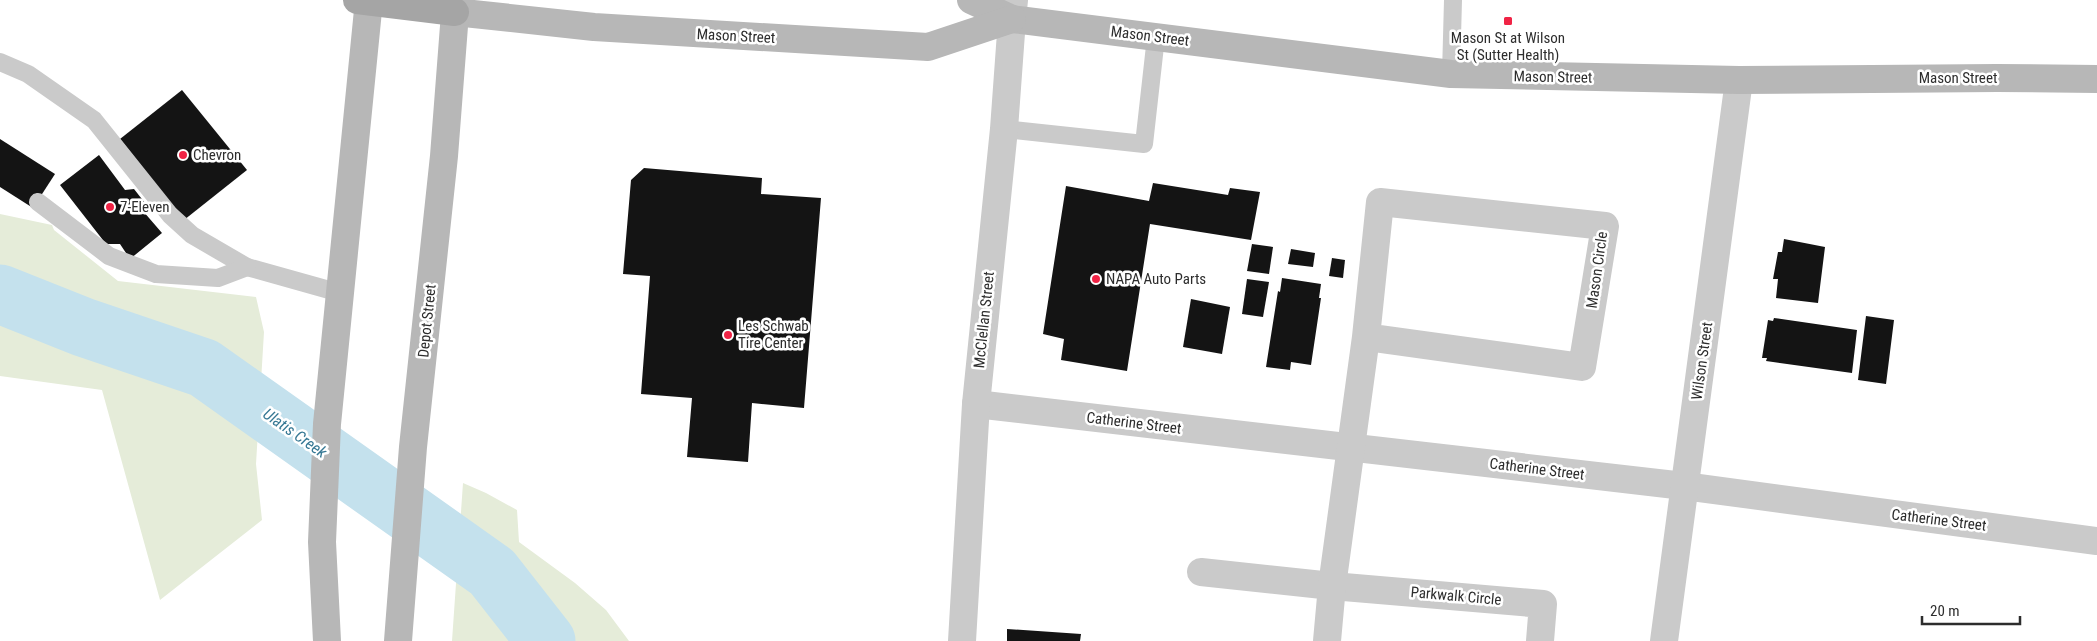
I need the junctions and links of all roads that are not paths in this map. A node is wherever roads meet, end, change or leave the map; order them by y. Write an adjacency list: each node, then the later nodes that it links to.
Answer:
1 (971, 0): 5 (main road, Mason Street)
2 (1453, 0): 8 (lane)
3 (365, 1): 4 (main road); 14 (main road)
4 (455, 6): 5 (main road, Mason Street); 22 (main road, Depot Street)
5 (1013, 10): 6 (main road, Mason Street); 11 (street, McClellan Street)
6 (1156, 37): 8 (main road, Mason Street); 11 (lane)
7 (0, 62): 13 (lane)
8 (1451, 74): 10 (main road, Mason Street)
9 (2097, 79): 10 (main road, Mason Street)
10 (1739, 80): 18 (street, Wilson Street)
11 (1004, 129): 16 (street, McClellan Street)
12 (38, 202): 13 (lane)
13 (247, 267): 14 (lane)
14 (340, 293): 23 (main road)
15 (1366, 337): 15 (street, Mason Circle); 17 (street, Mason Circle)
16 (976, 404): 17 (street, Catherine Street); 24 (street, McClellan Street)
17 (1350, 448): 18 (street, Catherine Street); 21 (street)
18 (1684, 486): 19 (street, Catherine Street); 27 (street, Wilson Street)
19 (2097, 541)
20 (1201, 572): 21 (street, Parkwalk Circle)
21 (1332, 586): 25 (street); 26 (street, Parkwalk Circle)
22 (398, 636)
23 (327, 641)
24 (962, 641)
25 (1327, 641)
26 (1540, 641)
27 (1664, 641)

